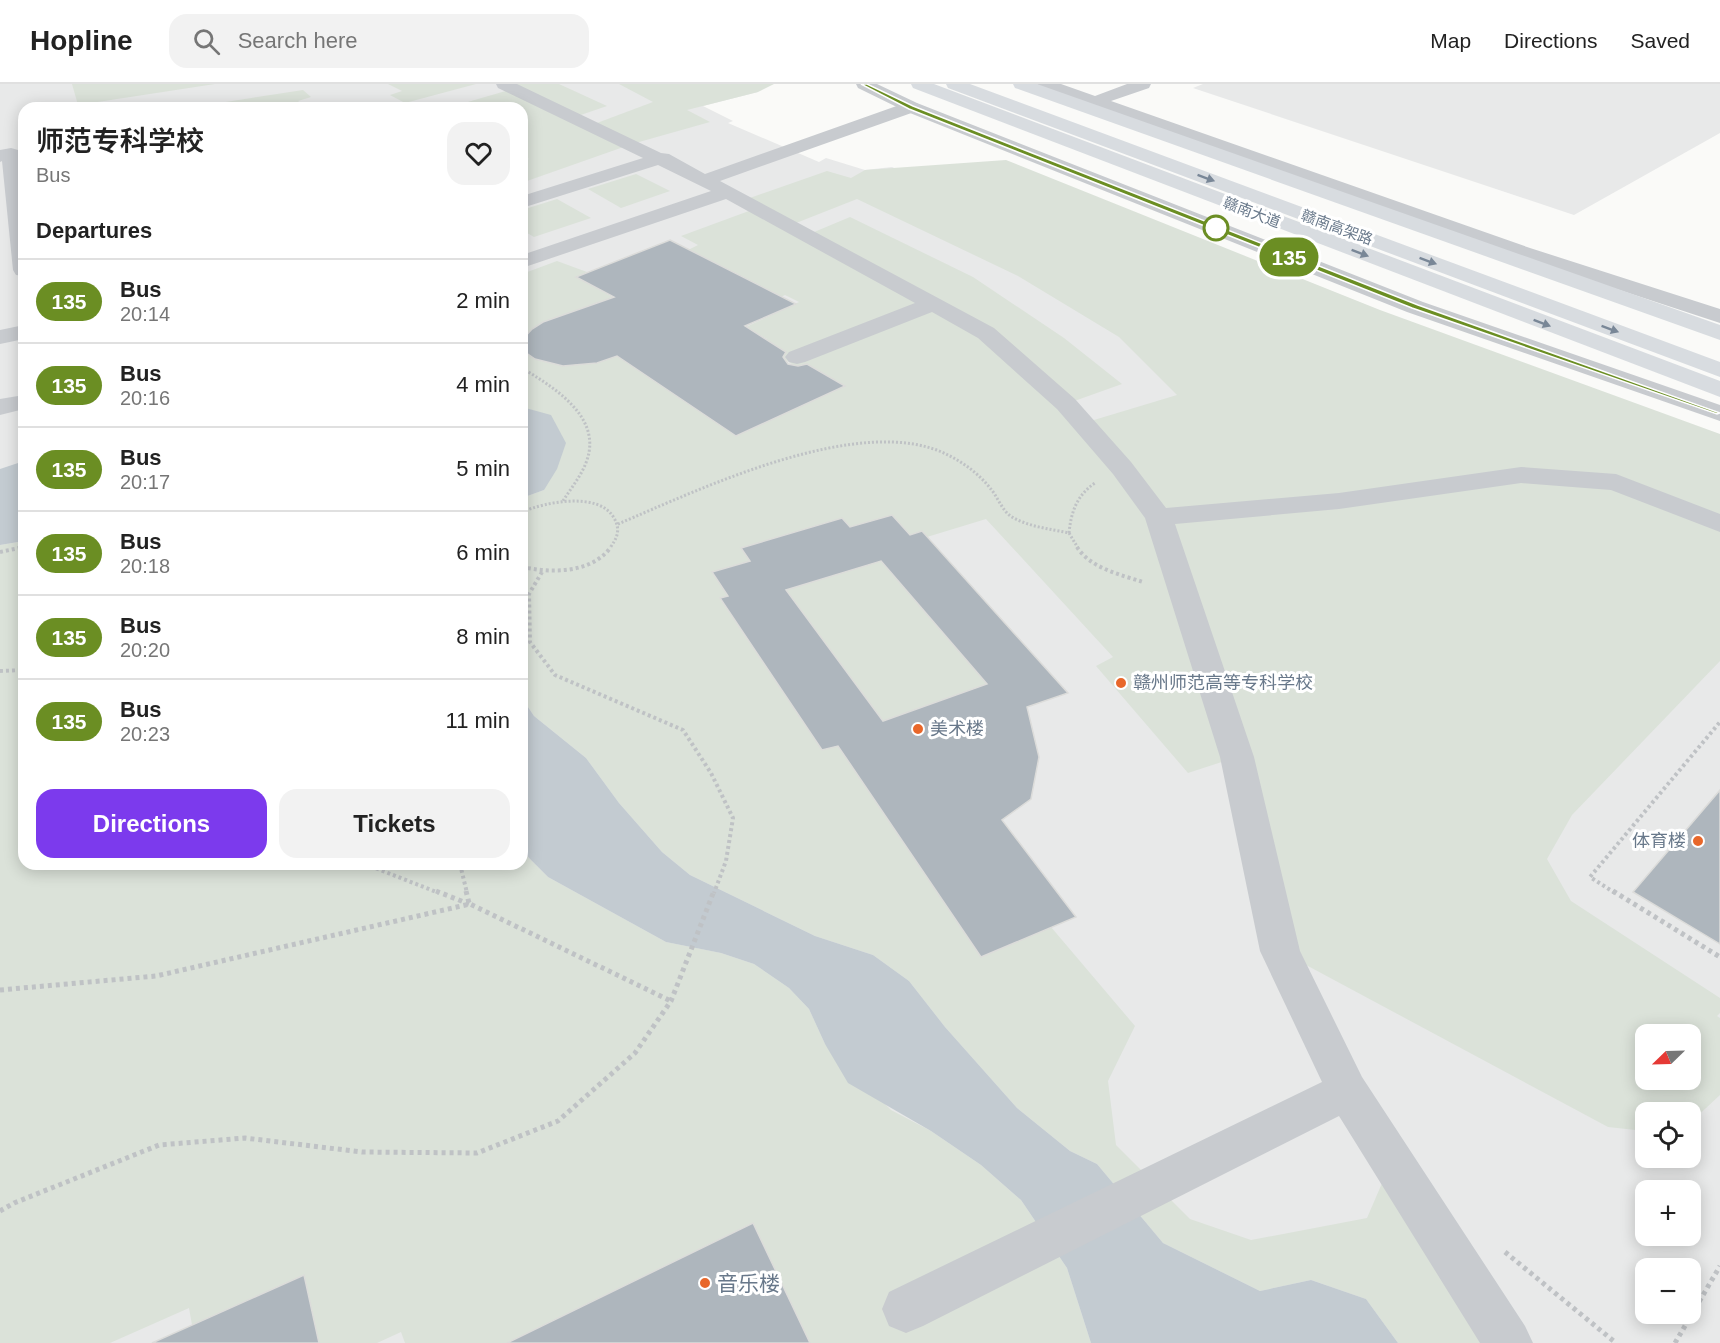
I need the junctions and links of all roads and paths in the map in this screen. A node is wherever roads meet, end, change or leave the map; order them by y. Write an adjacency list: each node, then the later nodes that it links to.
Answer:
1 (504, 84): 13 (street)
2 (864, 84): 11 (street)
3 (913, 84): 9 (main road)
4 (919, 84): 9 (main road, 赣南大道)
5 (992, 84): 24 (main road, 赣南高架路)
6 (1021, 84): 22 (main road)
7 (1045, 84): 10 (street)
8 (1143, 84): 10 (street)
9 (953, 90): 26 (main road, 赣南高架路, one-way to 26); 28 (main road, 赣南大道, one-way to 28)
10 (1096, 101): 20 (street)
11 (911, 107): 14 (street); 31 (street)
12 (0, 156): 17 (street)
13 (662, 158): 14 (street); 16 (street)
14 (705, 180): 15 (street)
15 (728, 192): 18 (street); 19 (street)
16 (528, 200)
17 (18, 216)
18 (528, 260)
19 (933, 304): 25 (street); 32 (street)
20 (1720, 316)
21 (18, 333): 23 (street)
22 (1720, 333)
23 (0, 337)
24 (1720, 348)
25 (797, 357)
26 (1720, 370)
27 (528, 372): 33 (path)
28 (1720, 390)
29 (18, 403): 30 (street)
30 (0, 407)
31 (1720, 412)
32 (1122, 468): 35 (street); 38 (path)
33 (563, 501): 34 (path); 36 (path)
34 (528, 510)
35 (1159, 517): 37 (street); 43 (street)
36 (618, 524): 38 (path); 42 (path)
37 (1720, 524)
38 (1069, 533): 43 (path)
39 (18, 548): 40 (path)
40 (0, 552)
41 (528, 568): 42 (path)
42 (542, 572): 52 (path)
43 (1184, 596): 53 (street)
44 (18, 670): 45 (path)
45 (0, 671)
46 (1720, 722): 50 (path)
47 (381, 870): 49 (path)
48 (462, 870): 49 (path)
49 (470, 904): 51 (path); 52 (path)
50 (1720, 957)
51 (0, 990)
52 (671, 1001): 54 (path)
53 (1347, 1091): 56 (street); 57 (street)
54 (0, 1211)
55 (1720, 1266): 58 (path)
56 (906, 1309)
57 (1508, 1343)
58 (1675, 1343)

